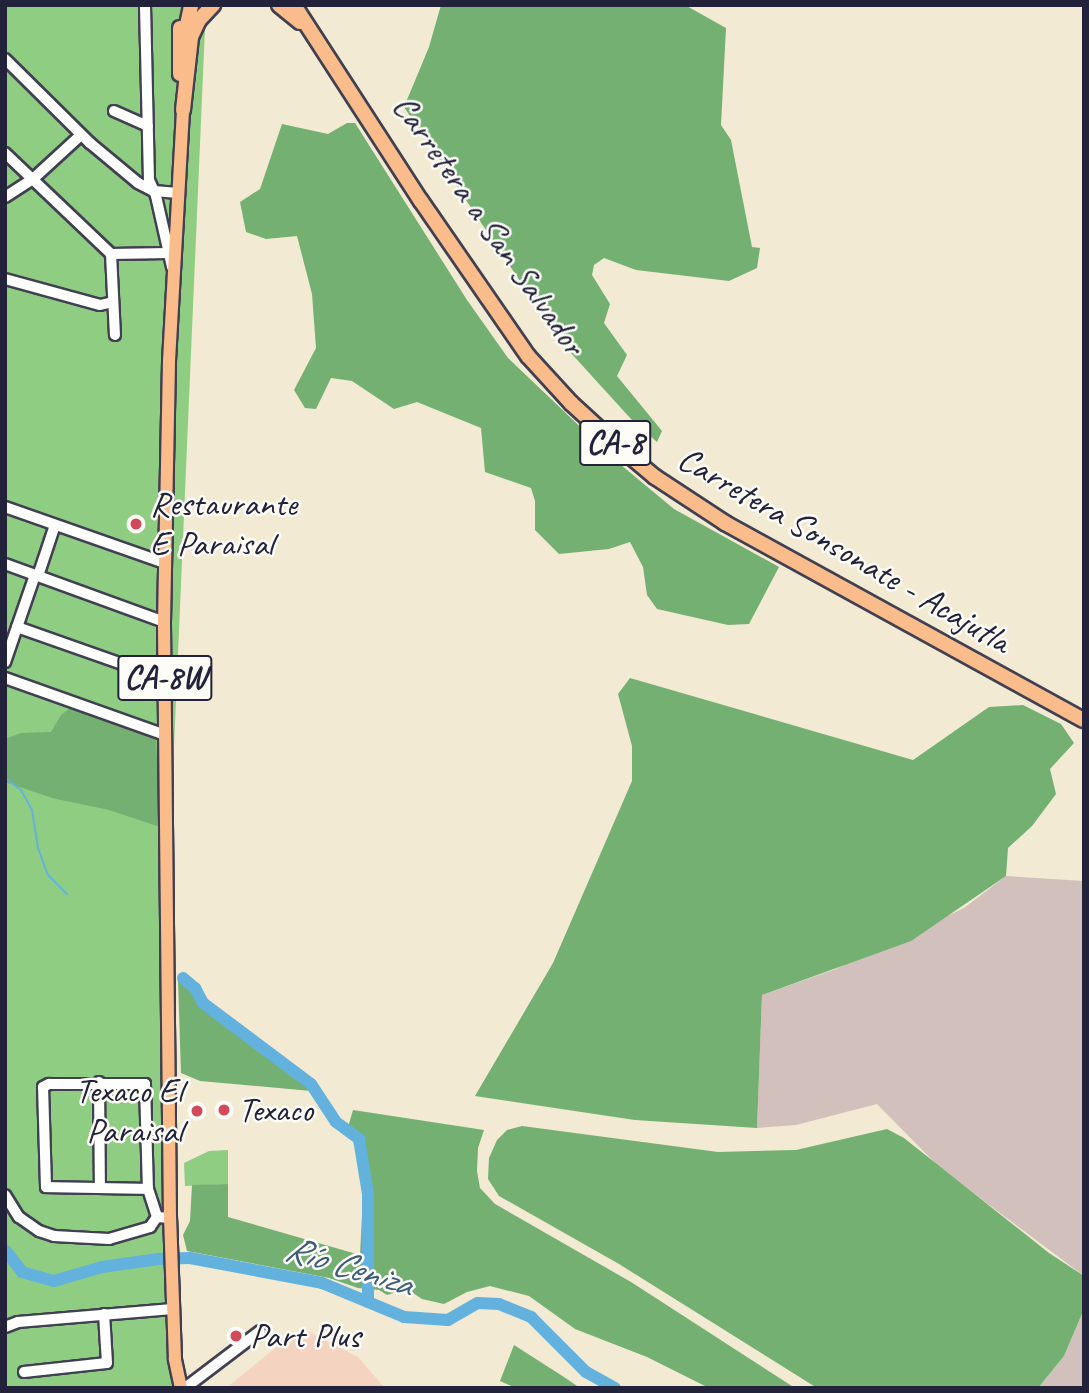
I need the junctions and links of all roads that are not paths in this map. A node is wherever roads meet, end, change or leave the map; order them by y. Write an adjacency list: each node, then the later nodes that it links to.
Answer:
1 (145, 5): 12 (street)
2 (183, 5): 10 (highway)
3 (191, 5): 10 (highway)
4 (213, 5): 10 (highway)
5 (279, 5): 8 (highway)
6 (294, 5): 8 (highway, Carretera Sonsonate - Acajutla / CA-8)
7 (303, 5): 35 (highway, Carretera a San Salvador / CA-8)
8 (307, 27): 36 (highway, Carretera Sonsonate - Acajutla / CA-8)
9 (5, 59): 13 (street)
10 (183, 110): 17 (main road, CA-8W)
11 (114, 111): 12 (street)
12 (148, 126): 16 (street)
13 (81, 135): 15 (street); 16 (street)
14 (5, 153): 15 (street)
15 (34, 178): 18 (street); 20 (street)
16 (154, 191): 17 (street); 19 (street)
17 (178, 193): 21 (main road, CA-8W)
18 (5, 197)
19 (168, 253): 20 (street); 21 (street)
20 (111, 254): 23 (street)
21 (173, 271): 27 (main road, CA-8W)
22 (5, 279): 23 (street)
23 (113, 302): 24 (street)
24 (115, 335)
25 (5, 507): 26 (street)
26 (55, 525): 27 (street); 29 (street)
27 (165, 563): 30 (main road, CA-8W)
28 (5, 564): 29 (street)
29 (36, 576): 30 (street); 31 (street)
30 (164, 622): 34 (main road, CA-8W)
31 (18, 627): 32 (street); 34 (street)
32 (5, 662)
33 (5, 678): 37 (street)
34 (164, 679): 37 (main road, CA-8W)
35 (1084, 710)
36 (1084, 720)
37 (165, 735): 42 (main road, CA-8W)
38 (99, 1082): 39 (street); 39 (street); 40 (street)
39 (100, 1188): 40 (street)
40 (148, 1189): 42 (street)
41 (5, 1195): 42 (street)
42 (163, 1217): 43 (main road, CA-8W)
43 (172, 1309): 44 (street); 47 (main road)
44 (104, 1314): 45 (street); 48 (street)
45 (5, 1328)
46 (260, 1331): 50 (street)
47 (175, 1359): 49 (main road); 50 (main road)
48 (24, 1372)
49 (175, 1388)
50 (183, 1388)

